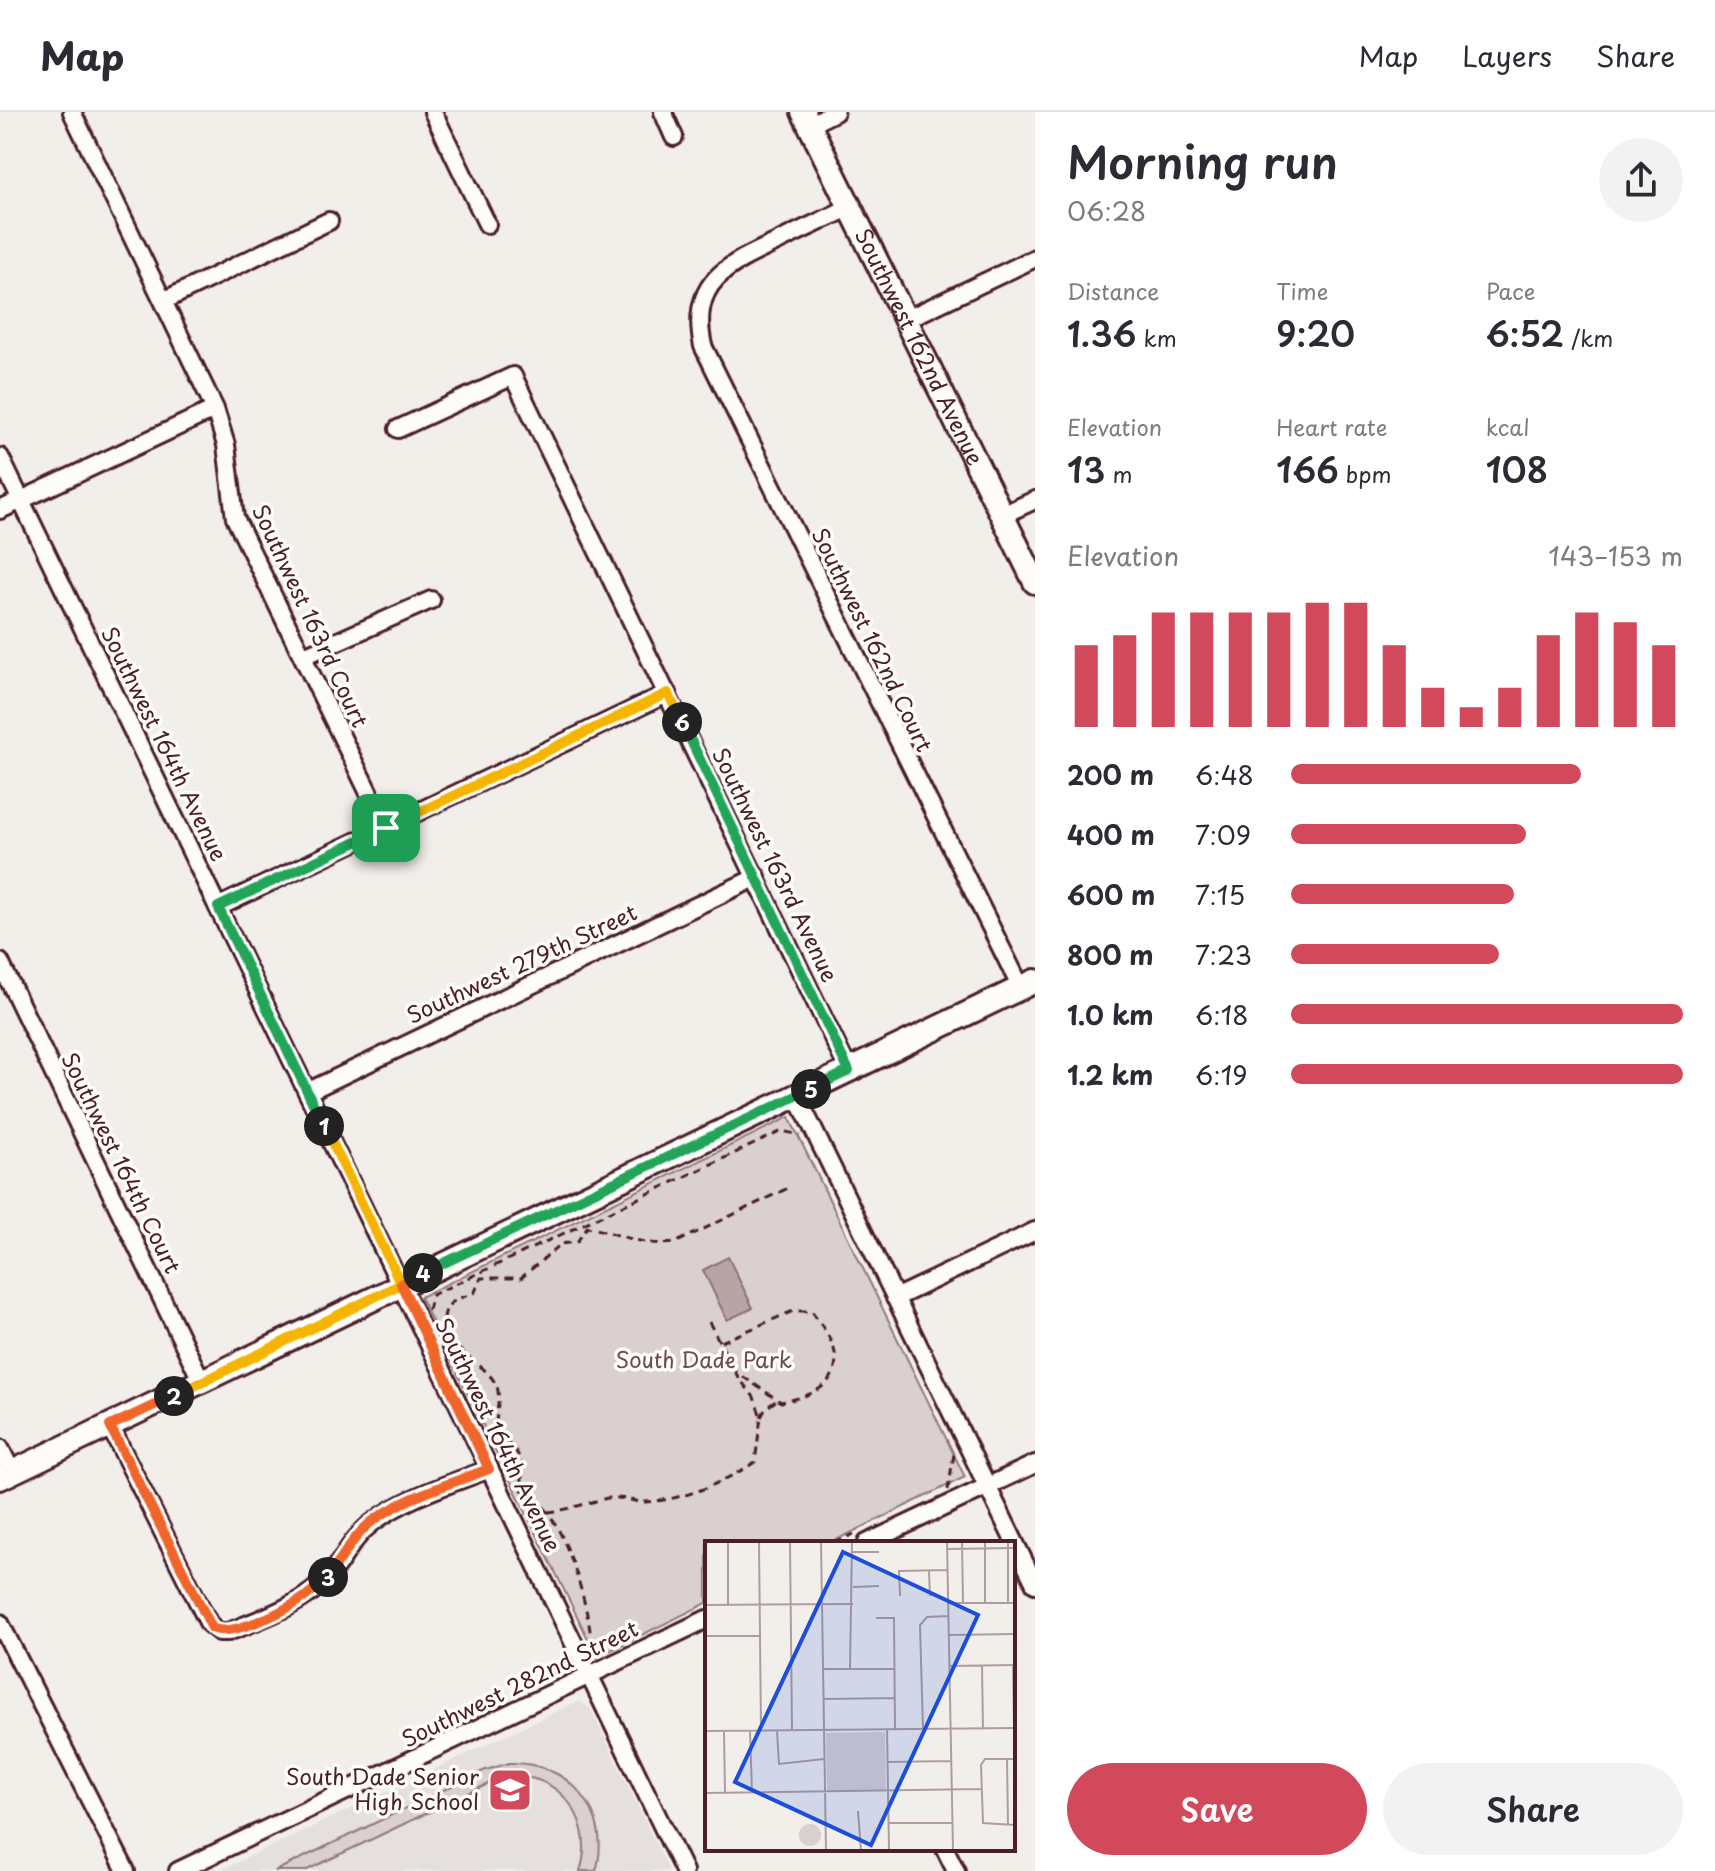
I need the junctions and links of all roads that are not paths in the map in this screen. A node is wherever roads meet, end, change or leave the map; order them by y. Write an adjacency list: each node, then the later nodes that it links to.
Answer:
1 (72, 112): 11 (street, Southwest 163rd Court)
2 (433, 112): 9 (street)
3 (663, 112): 6 (street)
4 (835, 112): 5 (street)
5 (806, 118): 7 (street, Southwest 162nd Avenue)
6 (674, 137)
7 (850, 207): 12 (street, Southwest 162nd Avenue); 28 (street, Southwest 162nd Court)
8 (329, 221): 11 (street)
9 (487, 224)
10 (1035, 258): 12 (street)
11 (163, 301): 13 (street, Southwest 163rd Court)
12 (905, 320): 19 (street, Southwest 162nd Avenue)
13 (215, 409): 16 (street); 22 (street, Southwest 163rd Court)
14 (398, 429): 23 (street, Southwest 163rd Avenue)
15 (0, 457): 16 (street, Southwest 164th Avenue)
16 (21, 500): 18 (street); 26 (street, Southwest 164th Avenue)
17 (1035, 500): 19 (street)
18 (0, 510)
19 (1002, 515): 20 (street, Southwest 162nd Avenue)
20 (1035, 582)
21 (431, 600): 22 (street)
22 (304, 656): 24 (street, Southwest 163rd Court)
23 (668, 693): 24 (street); 25 (street, Southwest 163rd Avenue)
24 (386, 828): 26 (street)
25 (757, 877): 29 (street, Southwest 163rd Avenue); 30 (street, Southwest 279th Street)
26 (218, 907): 30 (street, Southwest 164th Avenue)
27 (0, 962): 35 (street, Southwest 164th Court)
28 (1028, 984): 29 (street)
29 (849, 1071): 31 (street)
30 (307, 1092): 33 (street, Southwest 164th Avenue)
31 (797, 1096): 33 (street); 34 (street)
32 (1035, 1231): 34 (street)
33 (401, 1284): 35 (street); 39 (street, Southwest 164th Avenue)
34 (895, 1298): 41 (street)
35 (202, 1382): 36 (street)
36 (110, 1426): 39 (street); 40 (street)
37 (0, 1448): 40 (street)
38 (1035, 1464): 41 (street)
39 (489, 1469): 48 (street, Southwest 164th Avenue)
40 (6, 1475)
41 (988, 1487): 42 (street); 43 (street)
42 (865, 1536)
43 (1014, 1541)
44 (1015, 1543): 45 (street)
45 (1035, 1584)
46 (705, 1620): 48 (street, Southwest 282nd Street)
47 (0, 1623): 50 (street)
48 (588, 1676): 51 (street, Southwest 282nd Street); 52 (street, Southwest 164th Avenue)
49 (946, 1851): 53 (street)
50 (126, 1871)
51 (178, 1871)
52 (684, 1871)
53 (956, 1871)

